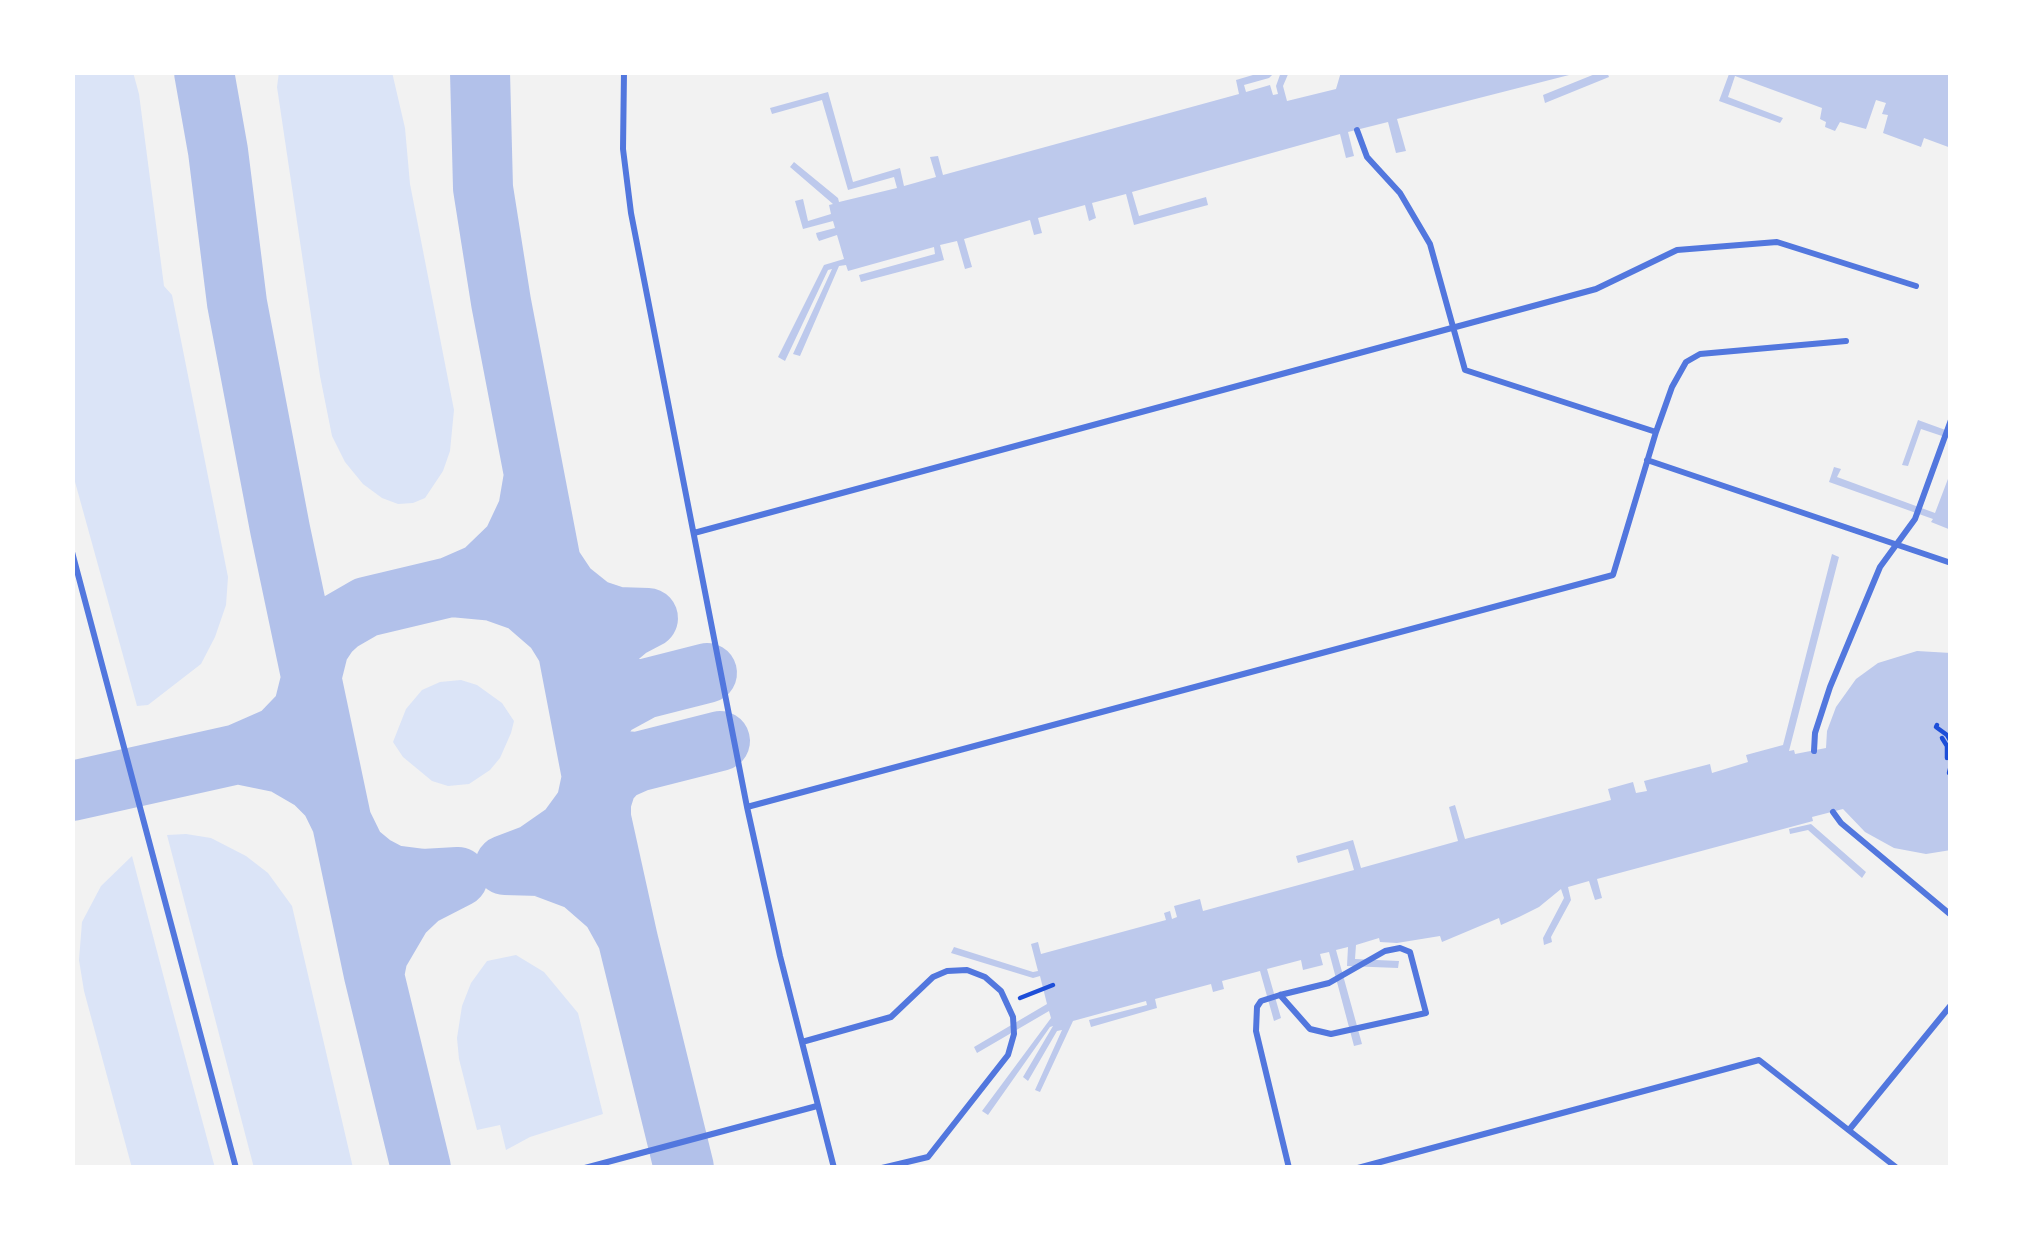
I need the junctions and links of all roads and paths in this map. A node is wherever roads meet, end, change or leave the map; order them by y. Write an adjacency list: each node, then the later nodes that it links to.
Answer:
1 (624, 72): 9 (lane)
2 (1357, 130): 4 (lane)
3 (1916, 286): 4 (lane)
4 (1454, 327): 7 (lane); 9 (lane)
5 (1846, 341): 7 (lane)
6 (1951, 421): 10 (lane)
7 (1656, 433): 8 (lane)
8 (1647, 460): 10 (lane); 18 (lane)
9 (694, 532): 18 (lane)
10 (1896, 544): 12 (lane); 16 (lane)
11 (72, 552): 28 (lane)
12 (1951, 562)
13 (1937, 724): 15 (path)
14 (1942, 738): 15 (path)
15 (1950, 745): 17 (path)
16 (1814, 751)
17 (1949, 765)
18 (747, 807): 25 (lane)
19 (1833, 812): 20 (lane)
20 (1951, 914)
21 (1054, 985): 23 (path)
22 (1280, 995): 22 (lane); 32 (lane)
23 (1008, 1003): 25 (lane); 31 (lane)
24 (1951, 1005): 27 (lane)
25 (801, 1042): 26 (lane)
26 (817, 1106): 29 (lane); 30 (lane)
27 (1849, 1130): 33 (lane); 34 (lane)
28 (236, 1168)
29 (585, 1168)
30 (834, 1168)
31 (883, 1168)
32 (1289, 1168)
33 (1358, 1168)
34 (1898, 1168)

